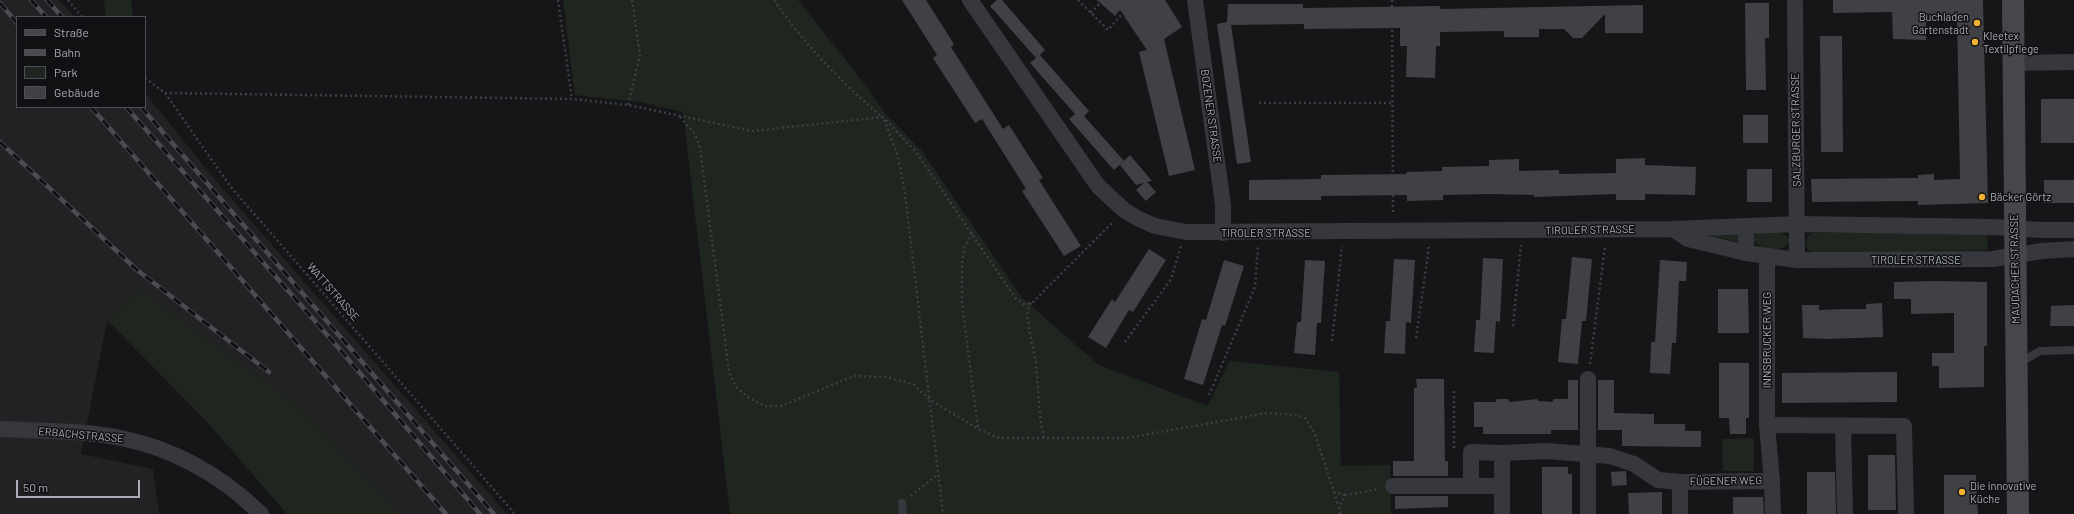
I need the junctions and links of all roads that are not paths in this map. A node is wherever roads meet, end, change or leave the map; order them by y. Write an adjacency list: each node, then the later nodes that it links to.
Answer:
1 (970, 0): 12 (street, TIROLER STRASSE)
2 (1195, 0): 12 (street, BOZENER STRASSE)
3 (1795, 0): 7 (street, SALZBURGER STRASSE)
4 (2013, 0): 6 (main road, MAUDACHER STRASSE)
5 (2074, 62): 6 (street)
6 (2014, 64): 10 (main road, MAUDACHER STRASSE)
7 (1797, 224): 8 (street, TIROLER STRASSE); 10 (street, TIROLER STRASSE); 17 (street, SALZBURGER STRASSE)
8 (1746, 226): 9 (street, TIROLER STRASSE); 14 (street)
9 (1673, 229): 12 (street, TIROLER STRASSE); 14 (street, TIROLER STRASSE)
10 (2014, 229): 11 (street, TIROLER STRASSE); 15 (main road, MAUDACHER STRASSE)
11 (2074, 230)
12 (1223, 233)
13 (2074, 249): 15 (street, TIROLER STRASSE)
14 (1746, 253): 16 (street, TIROLER STRASSE)
15 (2015, 255): 17 (street, TIROLER STRASSE); 19 (main road, MAUDACHER STRASSE)
16 (1767, 256): 17 (street, TIROLER STRASSE); 21 (street, INNSBRUCKER WEG)
17 (1798, 260)
18 (2074, 350): 19 (lane)
19 (2016, 364): 40 (main road, MAUDACHER STRASSE)
20 (1588, 379): 25 (street)
21 (1767, 425): 22 (street); 26 (street, INNSBRUCKER WEG)
22 (1843, 426): 38 (street); 39 (street)
23 (0, 429): 32 (street, ERBACHSTRASSE)
24 (1502, 453): 25 (street, FÜGENER WEG); 29 (street, FÜGENER WEG); 30 (street)
25 (1588, 453): 27 (street, FÜGENER WEG); 35 (street)
26 (1772, 481): 27 (street, FÜGENER WEG); 37 (street, INNSBRUCKER WEG)
27 (1680, 482): 36 (street, FÜGENER WEG)
28 (1393, 486): 29 (street)
29 (1471, 486): 30 (street)
30 (1502, 486): 34 (street)
31 (902, 503): 33 (lane)
32 (261, 514)
33 (903, 514)
34 (1502, 514)
35 (1588, 514)
36 (1680, 514)
37 (1773, 514)
38 (1844, 514)
39 (1906, 514)
40 (2018, 514)

